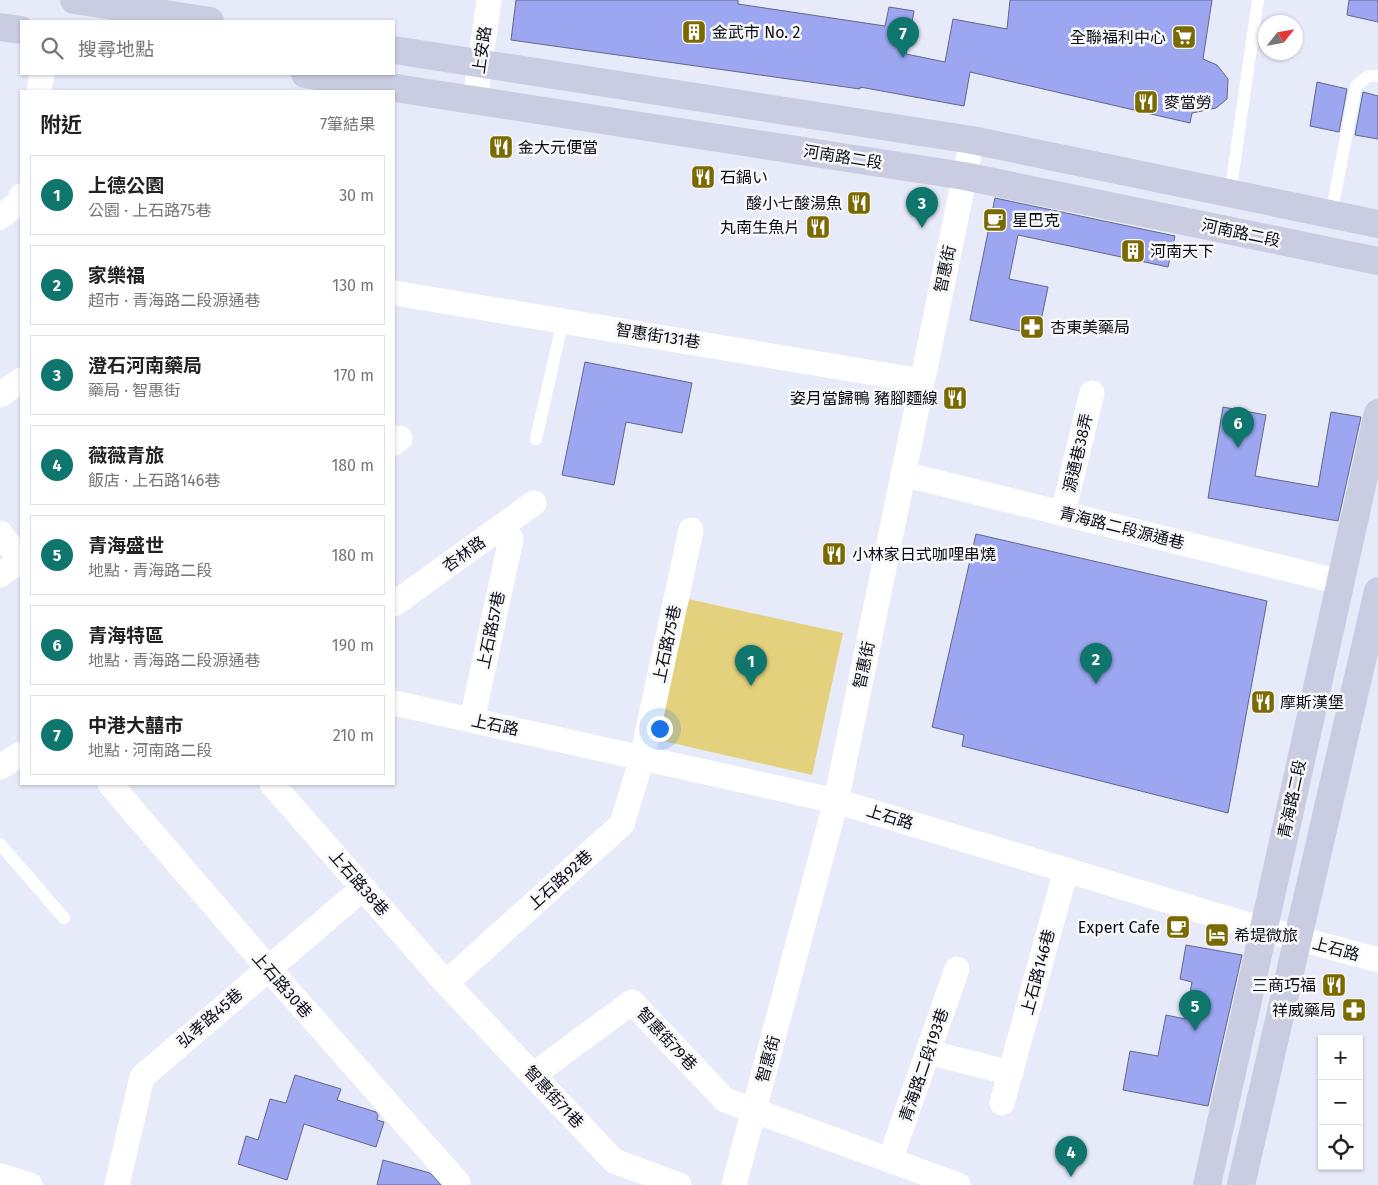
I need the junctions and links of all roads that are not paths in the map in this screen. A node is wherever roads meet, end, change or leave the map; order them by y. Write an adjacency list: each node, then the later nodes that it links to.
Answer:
1 (74, 0): 4 (street)
2 (490, 0): 8 (street, 上安路)
3 (1258, 0): 16 (lane)
4 (204, 20)
5 (0, 27): 6 (street)
6 (20, 30)
7 (395, 50): 8 (street)
8 (480, 64): 13 (street, 上安路); 14 (street)
9 (42, 75): 12 (street)
10 (312, 75): 13 (street, 河南路二段)
11 (1378, 76): 18 (lane)
12 (39, 90)
13 (475, 100): 15 (street, 河南路二段)
14 (972, 140): 15 (street, 智惠街); 16 (street)
15 (964, 176): 21 (street, 河南路二段); 24 (street, 智惠街)
16 (1230, 194): 18 (street)
17 (20, 200): 19 (street)
18 (1331, 215): 20 (street)
19 (0, 217)
20 (1378, 224)
21 (1378, 261)
22 (395, 292): 23 (street, 智惠街131巷)
23 (563, 320): 24 (street, 智惠街131巷); 29 (lane)
24 (922, 380): 30 (street, 智惠街)
25 (20, 381): 27 (street)
26 (1092, 393): 32 (street, 源通巷38弄)
27 (0, 396)
28 (1378, 413): 39 (street, 青海路二段)
29 (536, 439)
30 (903, 474): 32 (street, 青海路二段源通巷); 49 (street, 智惠街)
31 (534, 503): 41 (street, 杏林路)
32 (1063, 513): 39 (street, 青海路二段源通巷)
33 (691, 530): 45 (street, 上石路75巷)
34 (0, 533): 36 (street)
35 (511, 539): 43 (street, 上石路57巷)
36 (20, 559)
37 (20, 561): 38 (street)
38 (0, 575)
39 (1340, 582): 54 (street, 青海路二段)
40 (1378, 591): 55 (street)
41 (395, 603)
42 (395, 703): 43 (street, 上石路)
43 (472, 720): 45 (street, 上石路)
44 (20, 755): 46 (street)
45 (642, 758): 49 (street, 上石路); 59 (street, 上石路92巷)
46 (0, 767)
47 (111, 785): 57 (street, 上石路30巷)
48 (273, 785): 52 (street, 上石路38巷)
49 (836, 801): 51 (street, 上石路); 64 (street, 智惠街)
50 (0, 844): 53 (lane)
51 (1066, 870): 54 (street, 上石路); 61 (street, 上石路146巷)
52 (363, 888): 57 (street, 弘孝路45巷); 59 (street, 上石路38巷)
53 (64, 918)
54 (1264, 930): 55 (street, 上石路); 73 (street, 青海路二段)
55 (1298, 938): 56 (street, 上石路); 74 (street)
56 (1378, 960)
57 (268, 968): 67 (street, 上石路30巷); 69 (street, 弘孝路45巷)
58 (957, 969): 60 (street, 青海路二段193巷)
59 (446, 983): 62 (street, 智惠街71巷)
60 (928, 1052): 61 (street); 65 (street, 青海路二段193巷)
61 (1010, 1073): 63 (street, 上石路146巷)
62 (533, 1075): 64 (street, 智惠街79巷); 70 (street, 智惠街71巷)
63 (1002, 1103)
64 (754, 1110): 65 (street); 71 (street, 智惠街)
65 (890, 1160): 72 (street)
66 (0, 1176): 68 (street)
67 (458, 1183)
68 (30, 1185)
69 (117, 1185)
70 (679, 1185)
71 (734, 1185)
72 (958, 1185)
73 (1207, 1185)
74 (1241, 1185)

